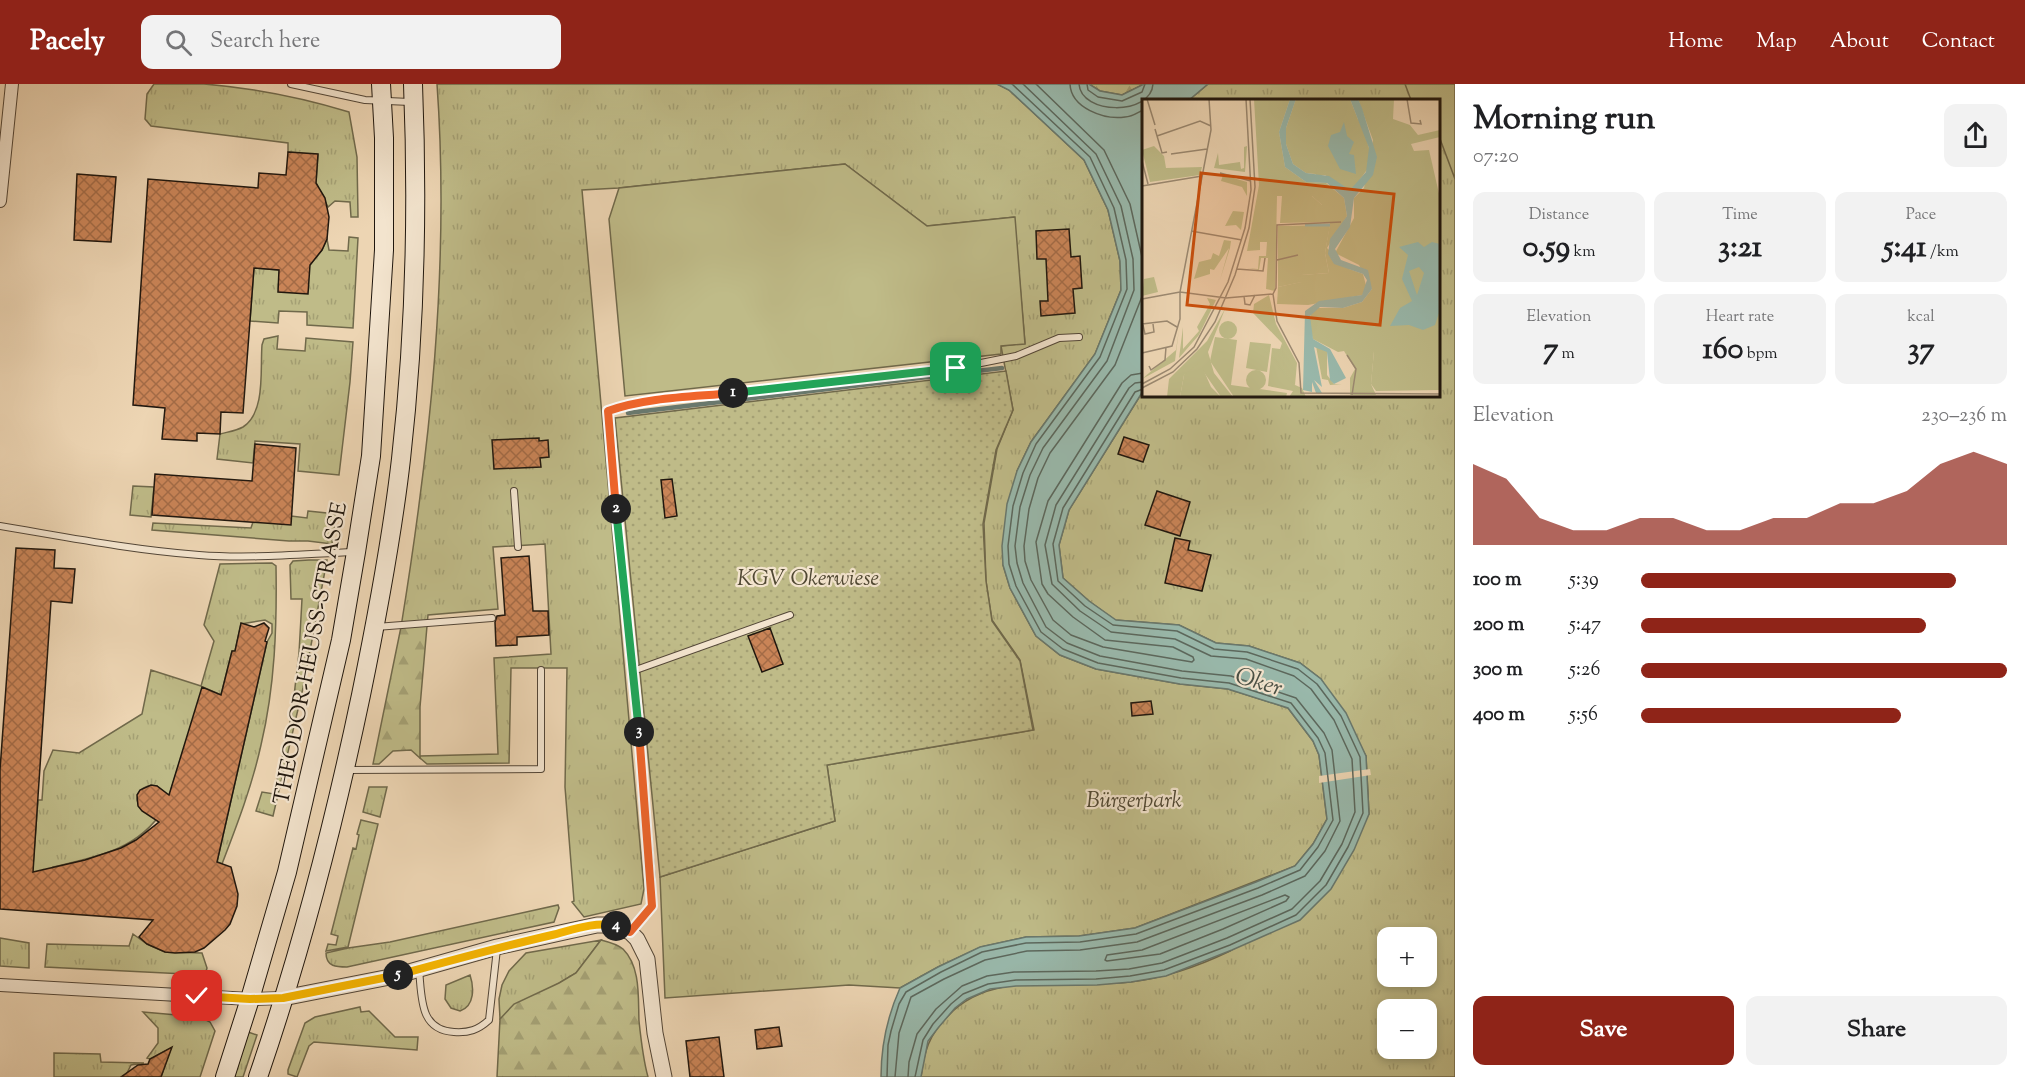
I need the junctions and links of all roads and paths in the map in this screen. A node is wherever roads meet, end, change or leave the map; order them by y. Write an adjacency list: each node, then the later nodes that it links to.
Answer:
1 (12, 84): 5 (street)
2 (291, 84): 3 (lane)
3 (381, 93): 4 (lane); 11 (main road, THEODOR-HEUSS-STRASSE)
4 (414, 93): 14 (main road)
5 (5, 104): 6 (street)
6 (0, 201)
7 (1079, 337): 16 (lane)
8 (514, 491): 10 (lane)
9 (0, 526): 11 (lane)
10 (518, 547)
11 (356, 552): 23 (main road, THEODOR-HEUSS-STRASSE)
12 (790, 615): 16 (lane)
13 (492, 618): 14 (lane)
14 (375, 627): 17 (main road)
15 (541, 670): 17 (lane)
16 (633, 670): 18 (lane)
17 (345, 770): 22 (main road)
18 (630, 932): 19 (street); 26 (street)
19 (497, 948): 20 (street); 20 (lane)
20 (419, 969): 22 (street)
21 (0, 985): 23 (street)
22 (283, 998): 23 (street); 25 (main road)
23 (250, 999): 24 (main road, THEODOR-HEUSS-STRASSE)
24 (225, 1077)
25 (258, 1077)
26 (664, 1077)

